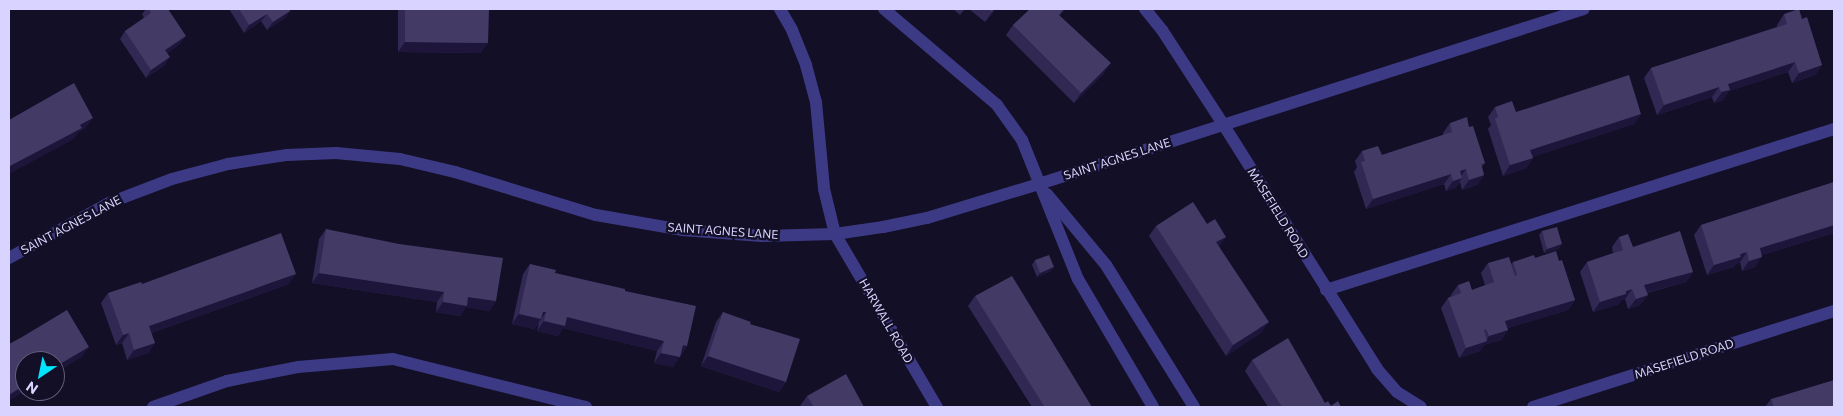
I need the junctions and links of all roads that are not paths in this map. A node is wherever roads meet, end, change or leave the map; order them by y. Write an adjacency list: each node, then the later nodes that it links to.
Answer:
1 (780, 9): 8 (street, HARWALL ROAD)
2 (884, 9): 7 (street)
3 (1145, 9): 5 (street, MASEFIELD ROAD)
4 (1584, 9): 5 (street, SAINT AGNES LANE)
5 (1223, 124): 7 (street, SAINT AGNES LANE); 10 (street, MASEFIELD ROAD)
6 (1834, 129): 10 (street)
7 (1039, 184): 8 (street, SAINT AGNES LANE); 15 (street); 16 (street)
8 (835, 234): 9 (street, SAINT AGNES LANE); 14 (street, HARWALL ROAD)
9 (9, 258)
10 (1326, 290): 17 (street, MASEFIELD ROAD)
11 (1834, 311): 18 (street, MASEFIELD ROAD)
12 (153, 407): 13 (street)
13 (586, 407)
14 (937, 407)
15 (1153, 407)
16 (1194, 407)
17 (1421, 407)
18 (1533, 407)

